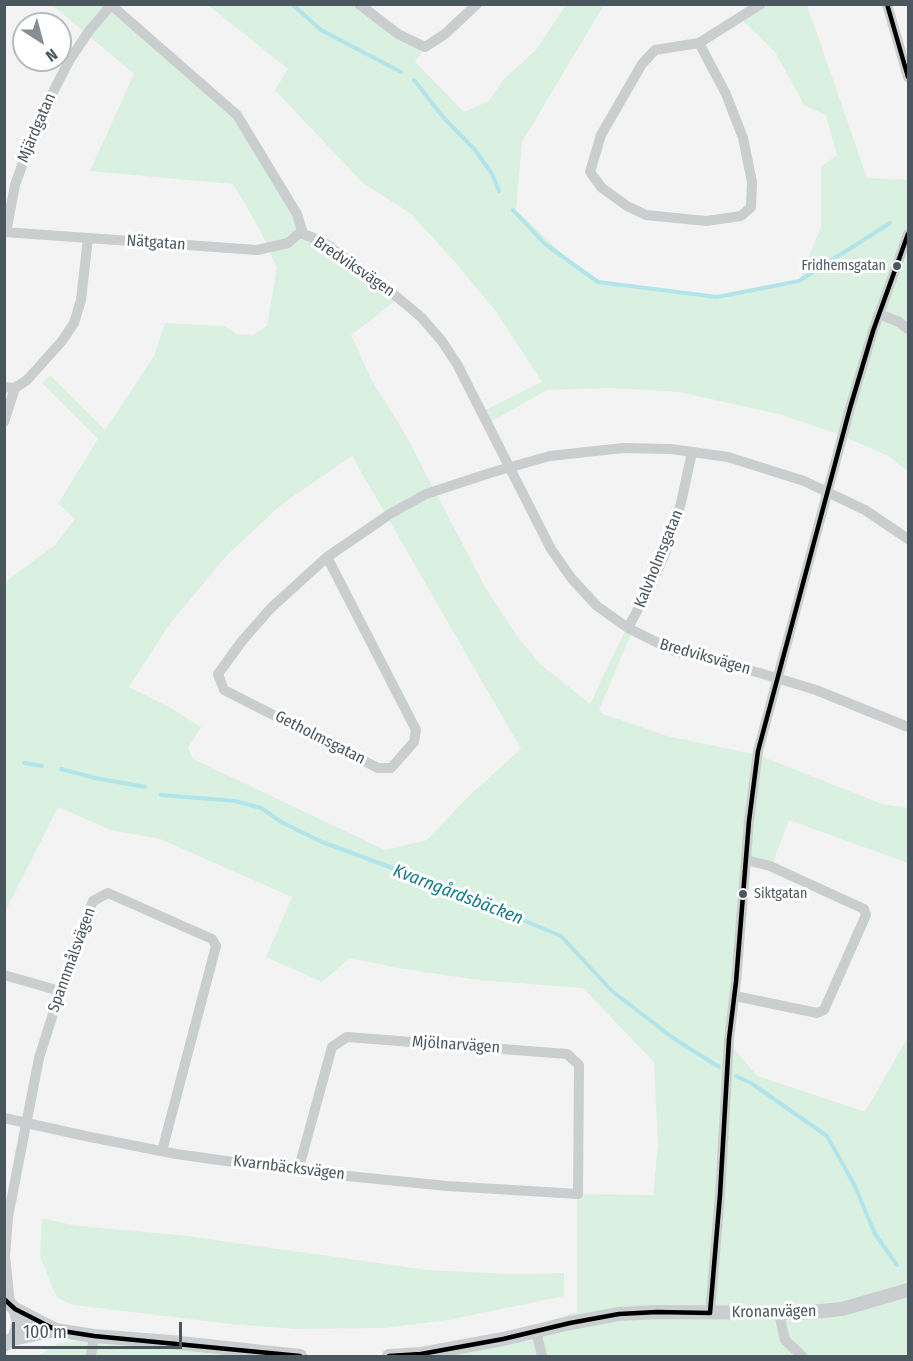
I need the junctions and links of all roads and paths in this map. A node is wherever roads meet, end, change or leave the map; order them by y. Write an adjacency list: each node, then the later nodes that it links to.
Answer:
1 (359, 4): 2 (street)
2 (477, 4)
3 (761, 4): 6 (street)
4 (887, 4): 7 (street)
5 (111, 5): 8 (street, Bredviksvägen); 9 (street, Mjärdgatan)
6 (699, 43): 6 (street)
7 (909, 77)
8 (302, 231): 11 (street, Nätgatan); 17 (street, Bredviksvägen)
9 (5, 232): 11 (street, Nätgatan)
10 (909, 234): 12 (street)
11 (88, 238): 14 (street)
12 (879, 314): 13 (street); 18 (street)
13 (909, 329)
14 (10, 387): 15 (street)
15 (4, 422)
16 (692, 452): 17 (street); 18 (street); 21 (street, Kalvholmsgatan)
17 (509, 466): 20 (street, Getholmsgatan); 21 (street, Bredviksvägen)
18 (827, 491): 19 (street); 22 (street)
19 (909, 539)
20 (327, 557): 20 (street, Getholmsgatan)
21 (628, 628): 22 (street, Bredviksvägen)
22 (777, 678): 23 (street, Bredviksvägen); 24 (street)
23 (909, 727)
24 (746, 860): 27 (street); 27 (street)
25 (4, 975): 26 (street)
26 (60, 991): 29 (street, Spannmålsvägen); 30 (street, Spannmålsvägen)
27 (735, 996): 36 (street)
28 (4, 1118): 29 (street, Kvarnbäcksvägen)
29 (25, 1124): 30 (street, Kvarnbäcksvägen); 33 (street, Spannmålsvägen)
30 (162, 1151): 31 (street, Kvarnbäcksvägen)
31 (298, 1171): 32 (street, Kvarnbäcksvägen); 32 (street, Mjölnarvägen)
32 (578, 1194)
33 (5, 1257): 35 (street, Spannmålsvägen)
34 (909, 1290): 37 (street, Kronanvägen)
35 (10, 1304): 38 (street); 41 (street)
36 (710, 1313): 37 (street, Kronanvägen); 39 (street, Kronanvägen)
37 (779, 1314): 46 (street)
38 (56, 1330): 40 (street); 41 (street)
39 (536, 1330): 44 (street, Kronanvägen); 45 (street)
40 (94, 1336): 42 (street); 43 (street)
41 (9, 1342)
42 (91, 1356)
43 (300, 1356)
44 (389, 1356)
45 (542, 1356)
46 (802, 1356)

